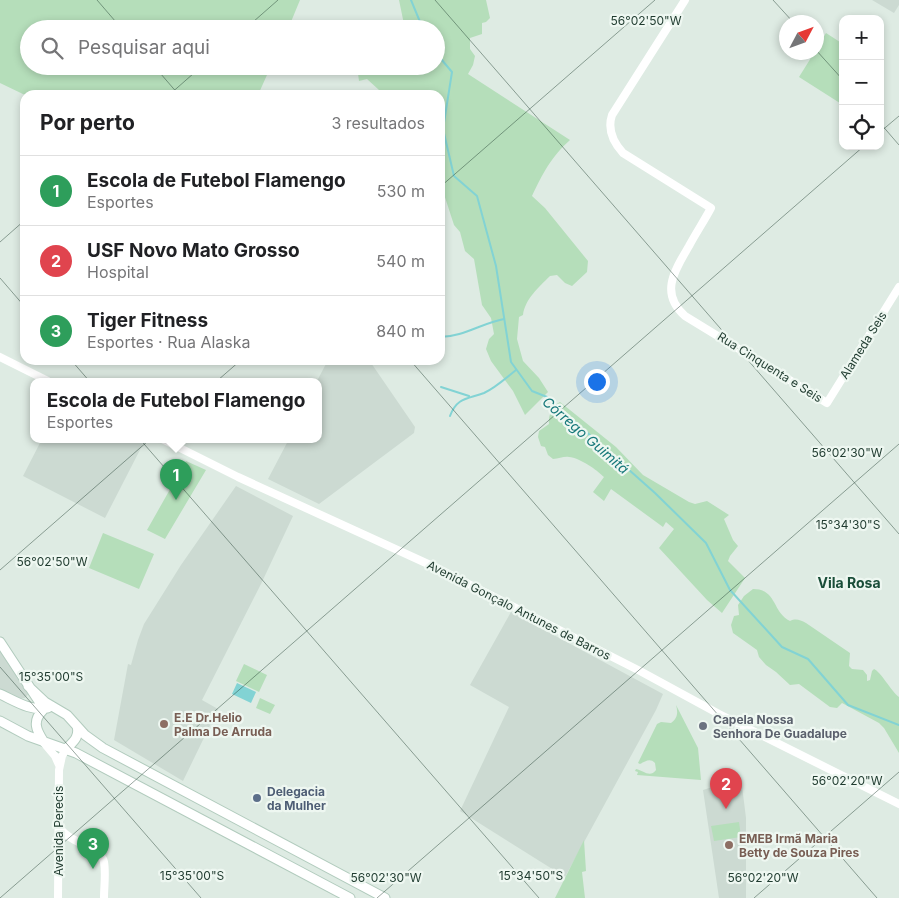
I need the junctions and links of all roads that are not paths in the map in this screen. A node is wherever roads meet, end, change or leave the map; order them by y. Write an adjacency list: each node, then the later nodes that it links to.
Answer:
1 (685, 0): 5 (street, Rua Cinquenta e Seis)
2 (899, 288): 5 (street, Alameda Seis)
3 (0, 357): 4 (street)
4 (42, 378)
5 (828, 402)
6 (170, 443): 17 (street, Avenida Gonçalo Antunes de Barros)
7 (0, 642): 8 (main road)
8 (28, 686): 10 (main road); 11 (main road)
9 (0, 694): 10 (main road)
10 (44, 709): 11 (main road); 14 (main road)
11 (56, 709): 13 (main road)
12 (0, 721): 14 (main road)
13 (77, 726): 15 (main road); 24 (main road)
14 (44, 743): 15 (main road); 16 (street)
15 (66, 749): 16 (street, Avenida Perecis); 23 (main road)
16 (59, 765): 18 (street, Avenida Perecis)
17 (899, 804)
18 (59, 824): 19 (street); 20 (street, Avenida Perecis)
19 (67, 836): 20 (street); 22 (street)
20 (58, 840): 21 (street, Avenida Perecis)
21 (58, 898)
22 (104, 898)
23 (350, 898)
24 (385, 898)

